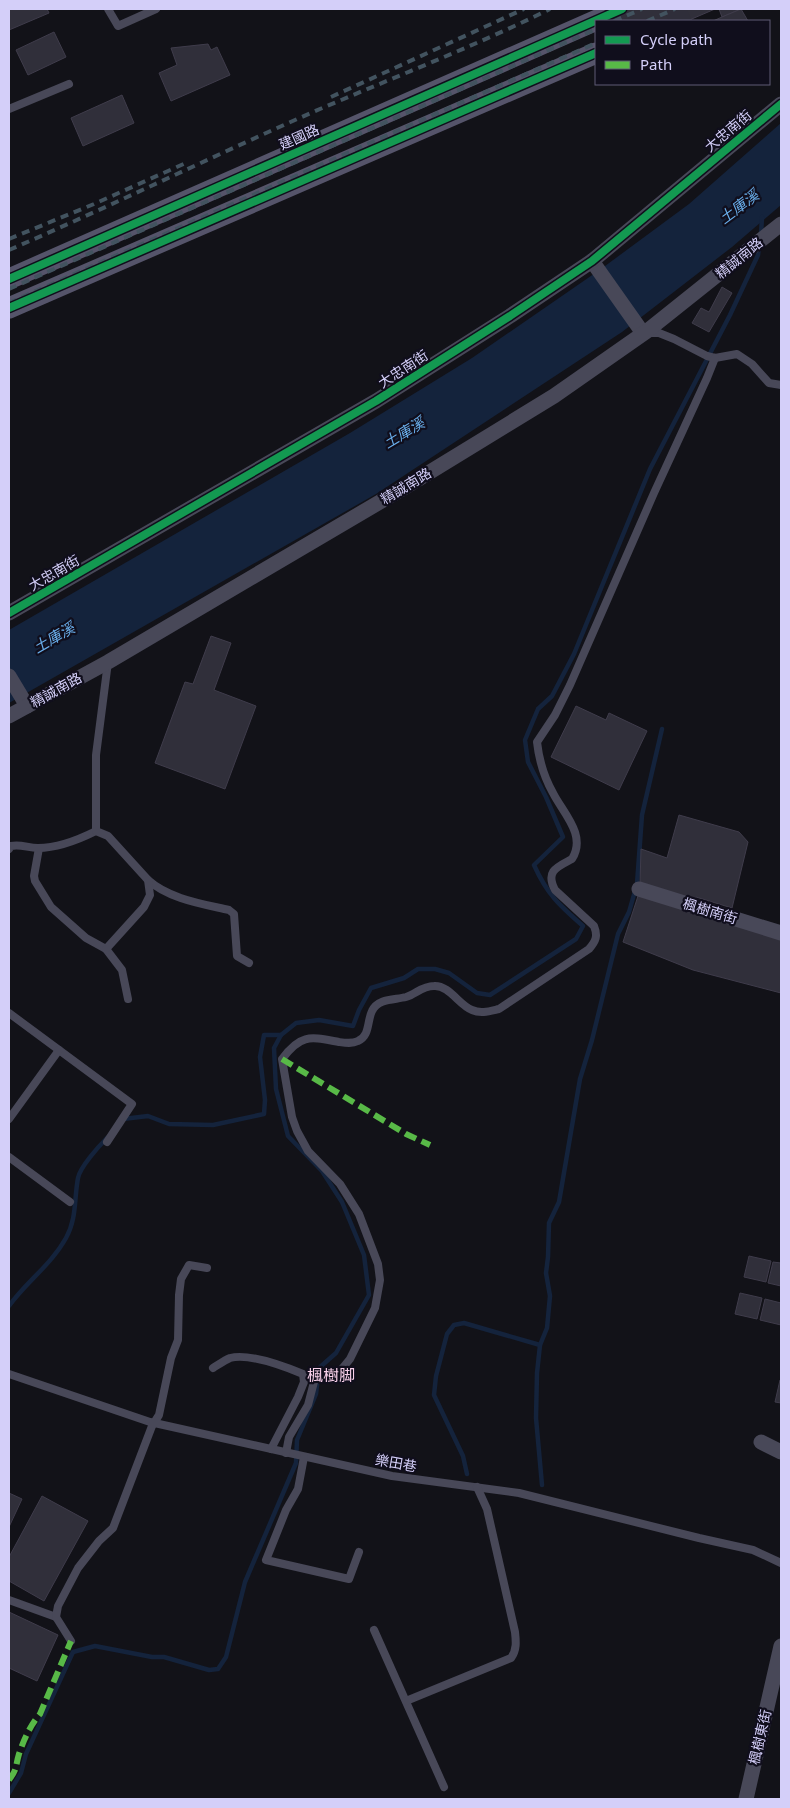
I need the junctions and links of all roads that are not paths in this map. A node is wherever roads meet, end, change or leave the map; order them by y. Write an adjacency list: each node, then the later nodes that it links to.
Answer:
1 (108, 9): 2 (lane)
2 (156, 9)
3 (595, 21): 10 (main road, 建國路)
4 (595, 52): 11 (main road)
5 (69, 84): 7 (lane)
6 (781, 104): 9 (street, 大忠南街)
7 (9, 109)
8 (781, 224): 12 (street, 精誠南路)
9 (592, 261): 12 (street); 15 (street, 大忠南街)
10 (9, 278)
11 (9, 308)
12 (641, 331): 13 (lane); 16 (street, 精誠南路)
13 (715, 358): 14 (lane); 42 (lane)
14 (781, 385)
15 (9, 613)
16 (108, 662): 18 (street, 精誠南路); 20 (lane)
17 (9, 676): 18 (street)
18 (25, 702): 19 (street, 精誠南路)
19 (9, 716)
20 (96, 832): 21 (lane); 23 (lane)
21 (40, 848): 22 (lane); 26 (lane)
22 (9, 849)
23 (148, 880): 26 (lane); 27 (lane)
24 (639, 889): 25 (street, 楓樹南街)
25 (781, 933)
26 (106, 949): 28 (lane)
27 (249, 963)
28 (128, 999)
29 (9, 1012): 30 (lane)
30 (59, 1050): 31 (lane); 32 (lane)
31 (9, 1119)
32 (107, 1142)
33 (9, 1157): 34 (lane)
34 (70, 1202)
35 (207, 1268): 38 (lane)
36 (213, 1368): 40 (lane)
37 (9, 1374): 38 (lane, 樂田巷)
38 (154, 1422): 40 (lane, 樂田巷); 48 (lane)
39 (761, 1442): 41 (street)
40 (271, 1449): 42 (lane, 樂田巷)
41 (781, 1452)
42 (286, 1453): 43 (lane, 樂田巷)
43 (304, 1457): 44 (lane, 樂田巷); 45 (lane)
44 (477, 1487): 46 (lane, 樂田巷); 52 (lane)
45 (359, 1552)
46 (781, 1563)
47 (9, 1600): 48 (lane)
48 (56, 1617): 50 (lane)
49 (374, 1630): 52 (lane)
50 (71, 1641)
51 (781, 1646): 54 (street, 楓樹東街)
52 (406, 1701): 53 (lane)
53 (444, 1787)
54 (746, 1799)

